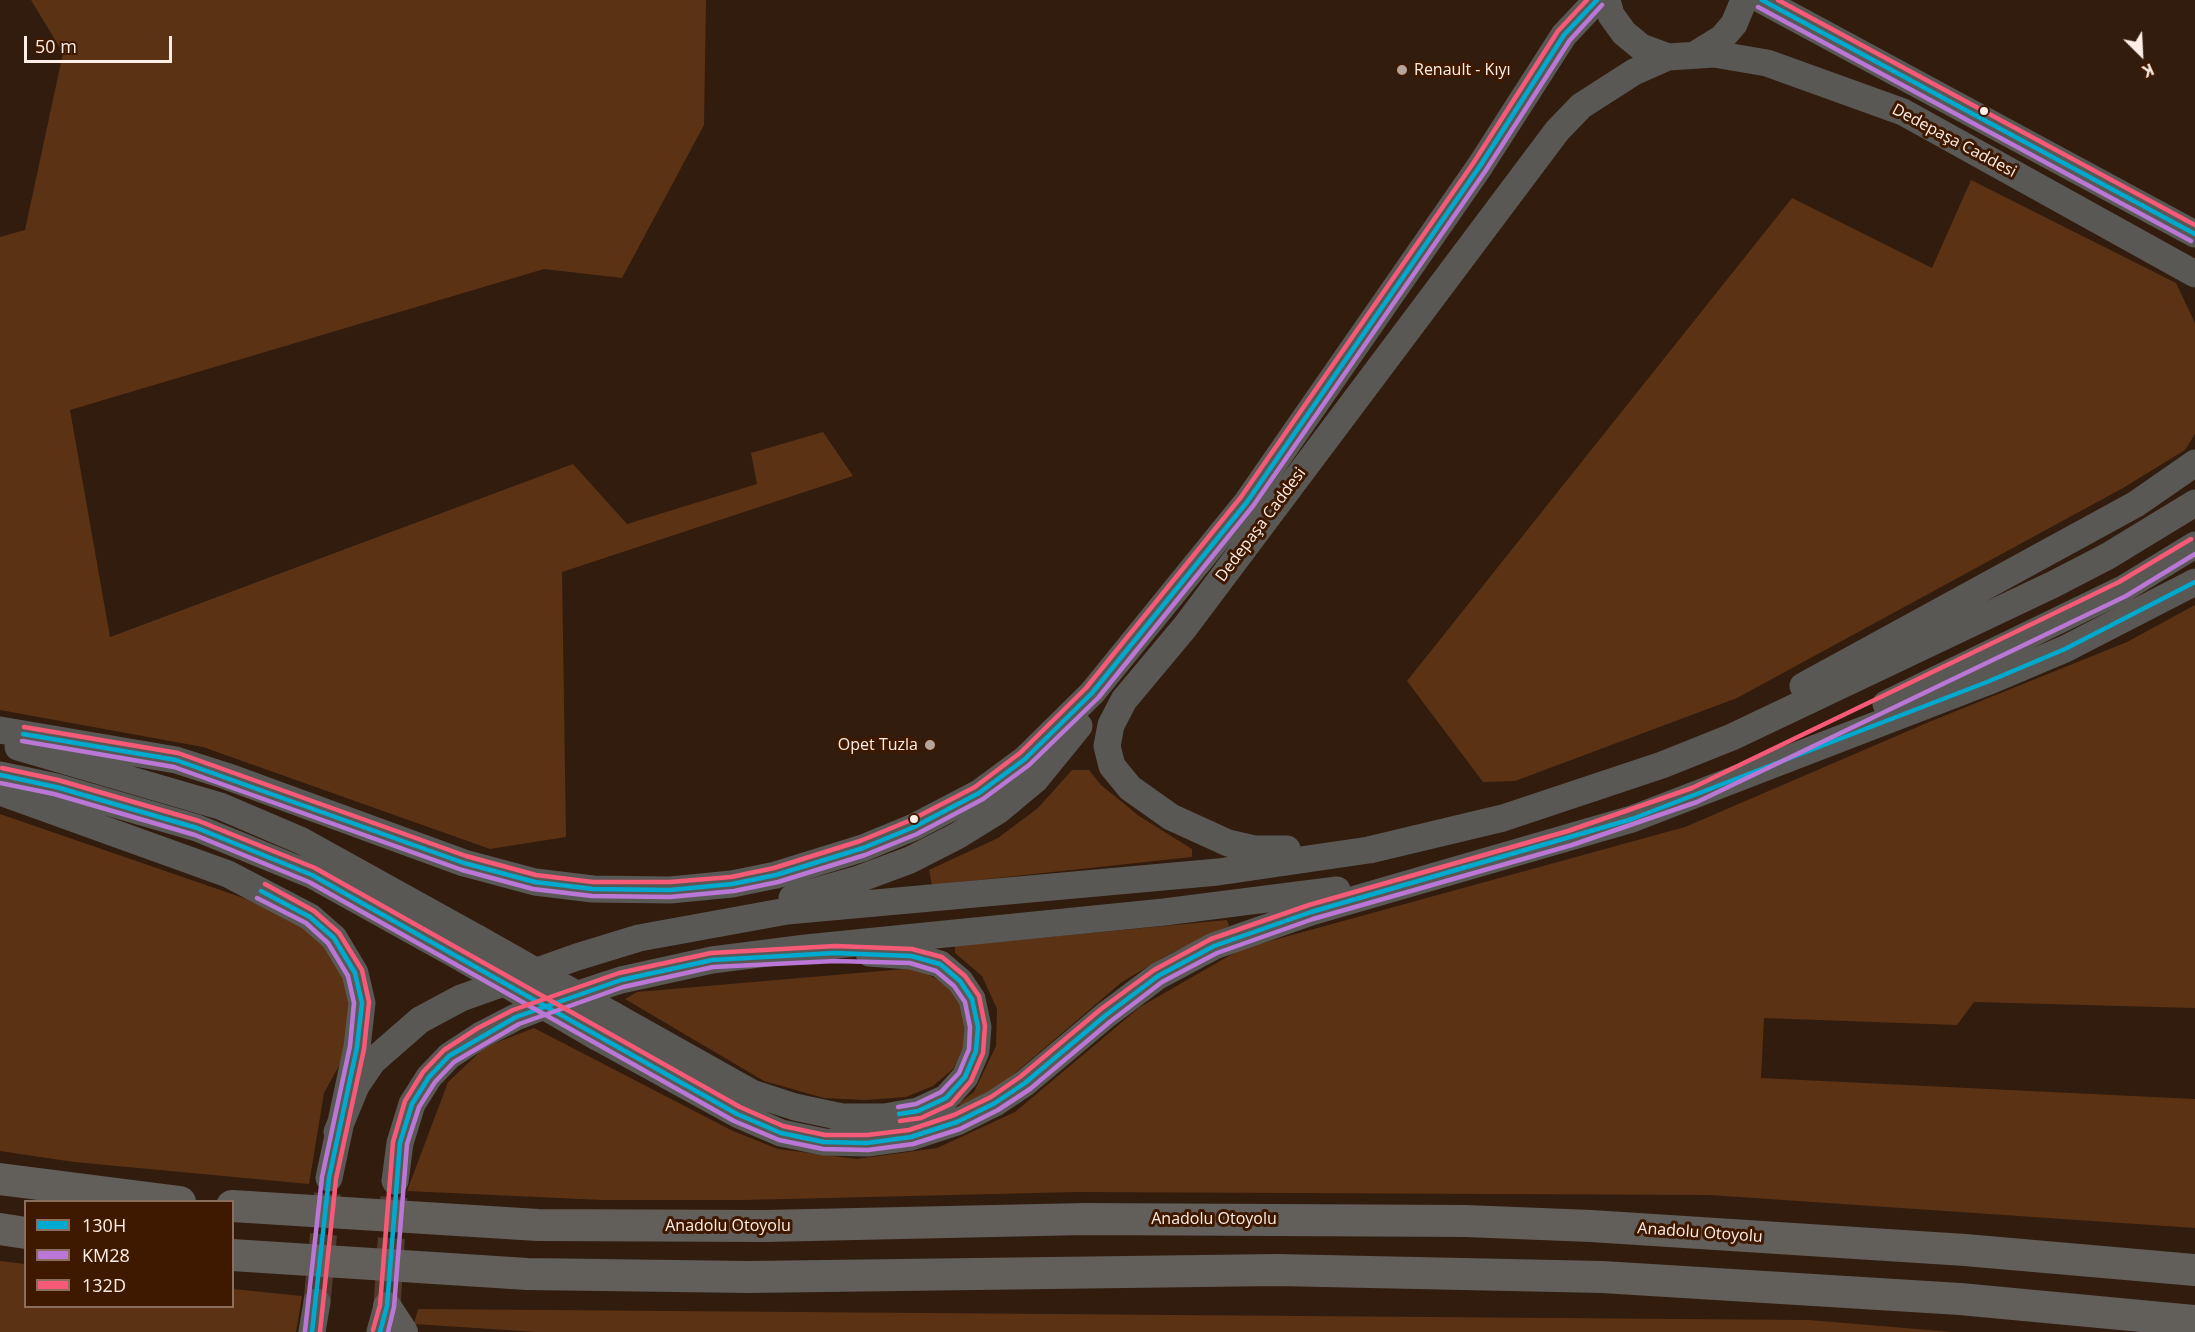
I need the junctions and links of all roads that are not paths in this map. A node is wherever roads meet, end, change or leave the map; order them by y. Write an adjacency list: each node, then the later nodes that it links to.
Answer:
1 (1597, 0): 13 (main road, Dedepaşa Caddesi)
2 (1607, 0): 6 (main road)
3 (1744, 0): 5 (main road)
4 (1762, 0): 7 (main road, Dedepaşa Caddesi)
5 (1696, 54): 6 (main road, Dedepaşa Caddesi); 8 (main road, Dedepaşa Caddesi)
6 (1668, 57): 20 (main road, Dedepaşa Caddesi)
7 (2195, 234)
8 (2195, 274)
9 (2195, 464): 18 (main road)
10 (2195, 503): 18 (main road)
11 (2195, 545): 19 (main road)
12 (2195, 582): 19 (main road)
13 (1160, 609): 14 (main road, Dedepaşa Caddesi); 22 (main road)
14 (0, 730)
15 (0, 742): 23 (main road)
16 (0, 775): 23 (main road)
17 (0, 792): 25 (main road)
18 (1584, 793): 20 (main road)
19 (1695, 795): 21 (main road)
20 (1420, 838): 22 (main road)
21 (1569, 838): 23 (main road, bridge); 24 (main road)
22 (639, 938): 25 (main road)
23 (471, 949): 24 (main road, bridge)
24 (712, 960): 28 (main road)
25 (338, 1132): 26 (main road)
26 (328, 1178)
27 (9, 1180): 29 (highway)
28 (395, 1181)
29 (164, 1200)
30 (234, 1206): 35 (highway, Anadolu Otoyolu)
31 (0, 1229): 32 (highway)
32 (24, 1233)
33 (234, 1255): 39 (highway)
34 (2195, 1263): 35 (highway)
35 (2143, 1264): 36 (highway, Anadolu Otoyolu)
36 (2195, 1270)
37 (317, 1302): 40 (main road)
38 (384, 1319): 41 (highway)
39 (2195, 1321)
40 (312, 1332)
41 (404, 1332)

